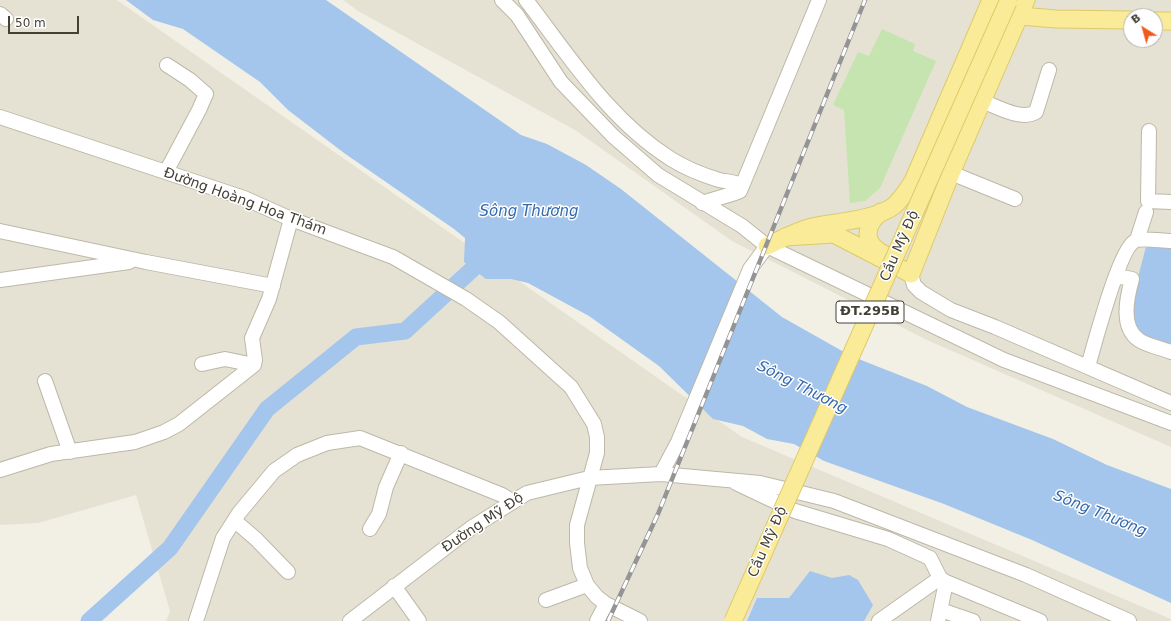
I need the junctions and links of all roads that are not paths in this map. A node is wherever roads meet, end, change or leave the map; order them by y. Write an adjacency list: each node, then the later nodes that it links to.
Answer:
1 (502, 0): 19 (street)
2 (526, 0): 16 (street)
3 (819, 0): 16 (street)
4 (991, 0): 20 (main road)
5 (1026, 0): 7 (main road)
6 (1008, 1): 62 (main road, Cầu Mỹ Độ / ĐT.295B, bridge)
7 (1020, 16): 8 (main road); 11 (main road)
8 (1123, 20)
9 (166, 65): 14 (street)
10 (1049, 70): 11 (street)
11 (982, 101): 15 (main road)
12 (0, 117): 14 (street, Đường Hoàng Hoa Thám)
13 (1149, 131): 18 (street)
14 (166, 172): 22 (street, Đường Hoàng Hoa Thám)
15 (951, 173): 17 (street); 29 (main road)
16 (742, 186): 19 (street)
17 (1015, 199)
18 (1171, 202)
19 (702, 203): 27 (street)
20 (881, 212): 24 (main road); 29 (main road)
21 (1146, 212): 25 (street)
22 (291, 219): 32 (street); 44 (street, Đường Hoàng Hoa Thám)
23 (0, 231): 28 (street)
24 (785, 237): 27 (main road); 29 (main road)
25 (1137, 240): 26 (street); 30 (street)
26 (1171, 241)
27 (767, 246): 39 (street); 43 (street)
28 (139, 260): 31 (street); 32 (street)
29 (912, 271): 36 (street)
30 (1116, 276): 33 (street); 36 (street)
31 (0, 280)
32 (273, 286): 35 (street)
33 (1171, 352)
34 (202, 364): 35 (street)
35 (254, 365): 40 (street)
36 (1088, 366): 38 (street)
37 (45, 381): 40 (street)
38 (1171, 402)
39 (1171, 424)
40 (70, 452): 42 (street)
41 (401, 453): 46 (street); 47 (street); 48 (street)
42 (0, 470)
43 (661, 474): 44 (street, Đường Mỹ Độ); 45 (street, Đường Mỹ Độ)
44 (589, 478): 46 (street, Đường Mỹ Độ); 51 (street)
45 (730, 480): 50 (street); 66 (street, Đường Mỹ Độ)
46 (512, 501): 52 (street, Đường Mỹ Độ)
47 (234, 521): 49 (street); 57 (street)
48 (370, 529)
49 (288, 572)
50 (943, 580): 55 (street); 56 (street); 63 (street)
51 (588, 585): 53 (street); 54 (street)
52 (394, 586): 58 (street, Đường Mỹ Độ); 59 (street)
53 (546, 600)
54 (606, 604): 60 (street); 61 (street)
55 (940, 615): 64 (street)
56 (1018, 617): 65 (street)
57 (196, 621)
58 (350, 621)
59 (419, 621)
60 (597, 621)
61 (640, 621)
62 (733, 621)
63 (879, 621)
64 (973, 621)
65 (1040, 621)
66 (1128, 621)

